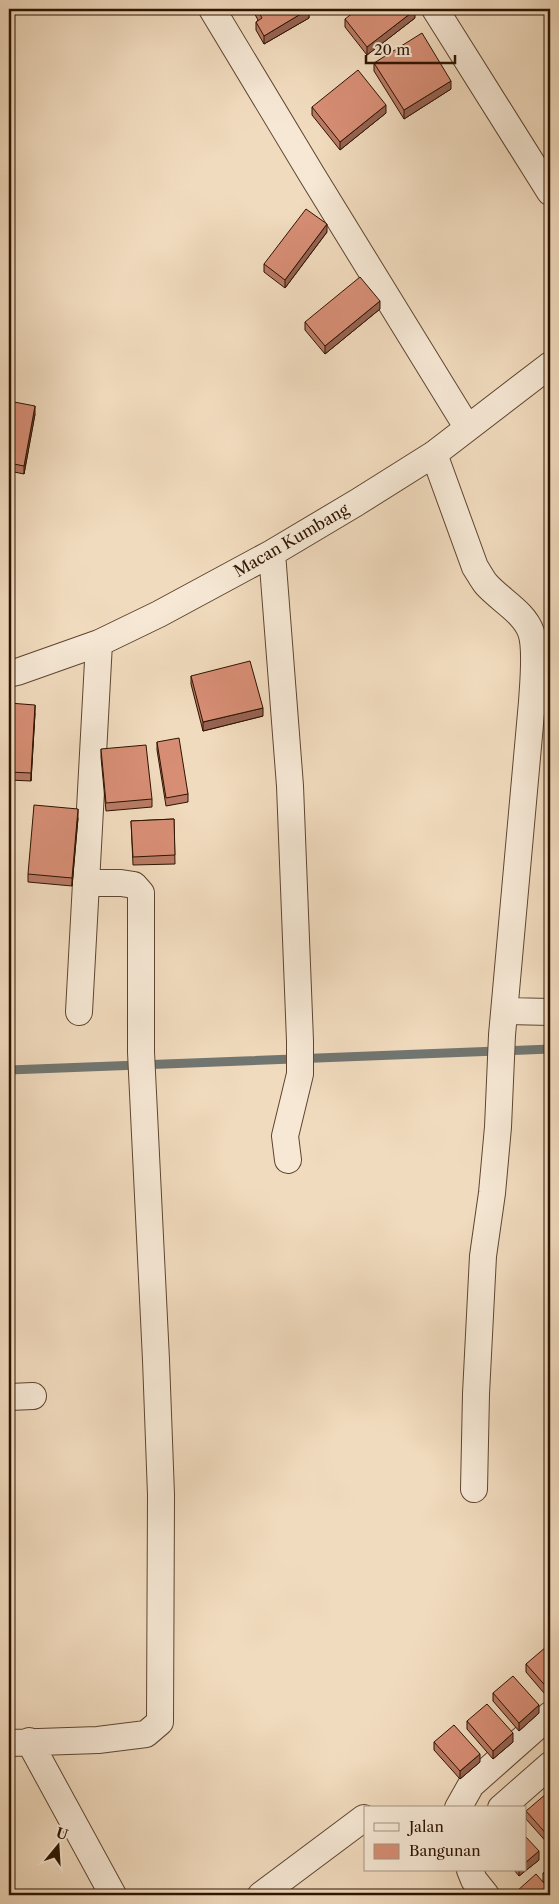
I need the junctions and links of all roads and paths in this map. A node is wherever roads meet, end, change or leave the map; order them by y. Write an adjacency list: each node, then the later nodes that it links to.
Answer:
1 (212, 9): 5 (street)
2 (435, 9): 3 (street)
3 (550, 192)
4 (550, 366): 5 (street, Macan Kumbang)
5 (468, 427): 6 (street, Macan Kumbang)
6 (434, 454): 7 (street, Macan Kumbang); 8 (street)
7 (272, 553): 9 (street, Macan Kumbang); 15 (street)
8 (540, 625): 14 (street)
9 (100, 643): 10 (street, Macan Kumbang); 11 (street)
10 (9, 674)
11 (86, 883): 12 (street); 18 (street)
12 (79, 1012)
13 (550, 1012): 14 (street)
14 (502, 1033): 16 (street)
15 (288, 1160)
16 (474, 1489)
17 (550, 1715): 20 (street)
18 (19, 1742): 24 (street)
19 (550, 1765): 21 (street)
20 (459, 1806)
21 (503, 1806)
22 (364, 1818): 25 (street)
23 (471, 1872): 26 (street)
24 (112, 1895)
25 (261, 1895)
26 (486, 1895)

